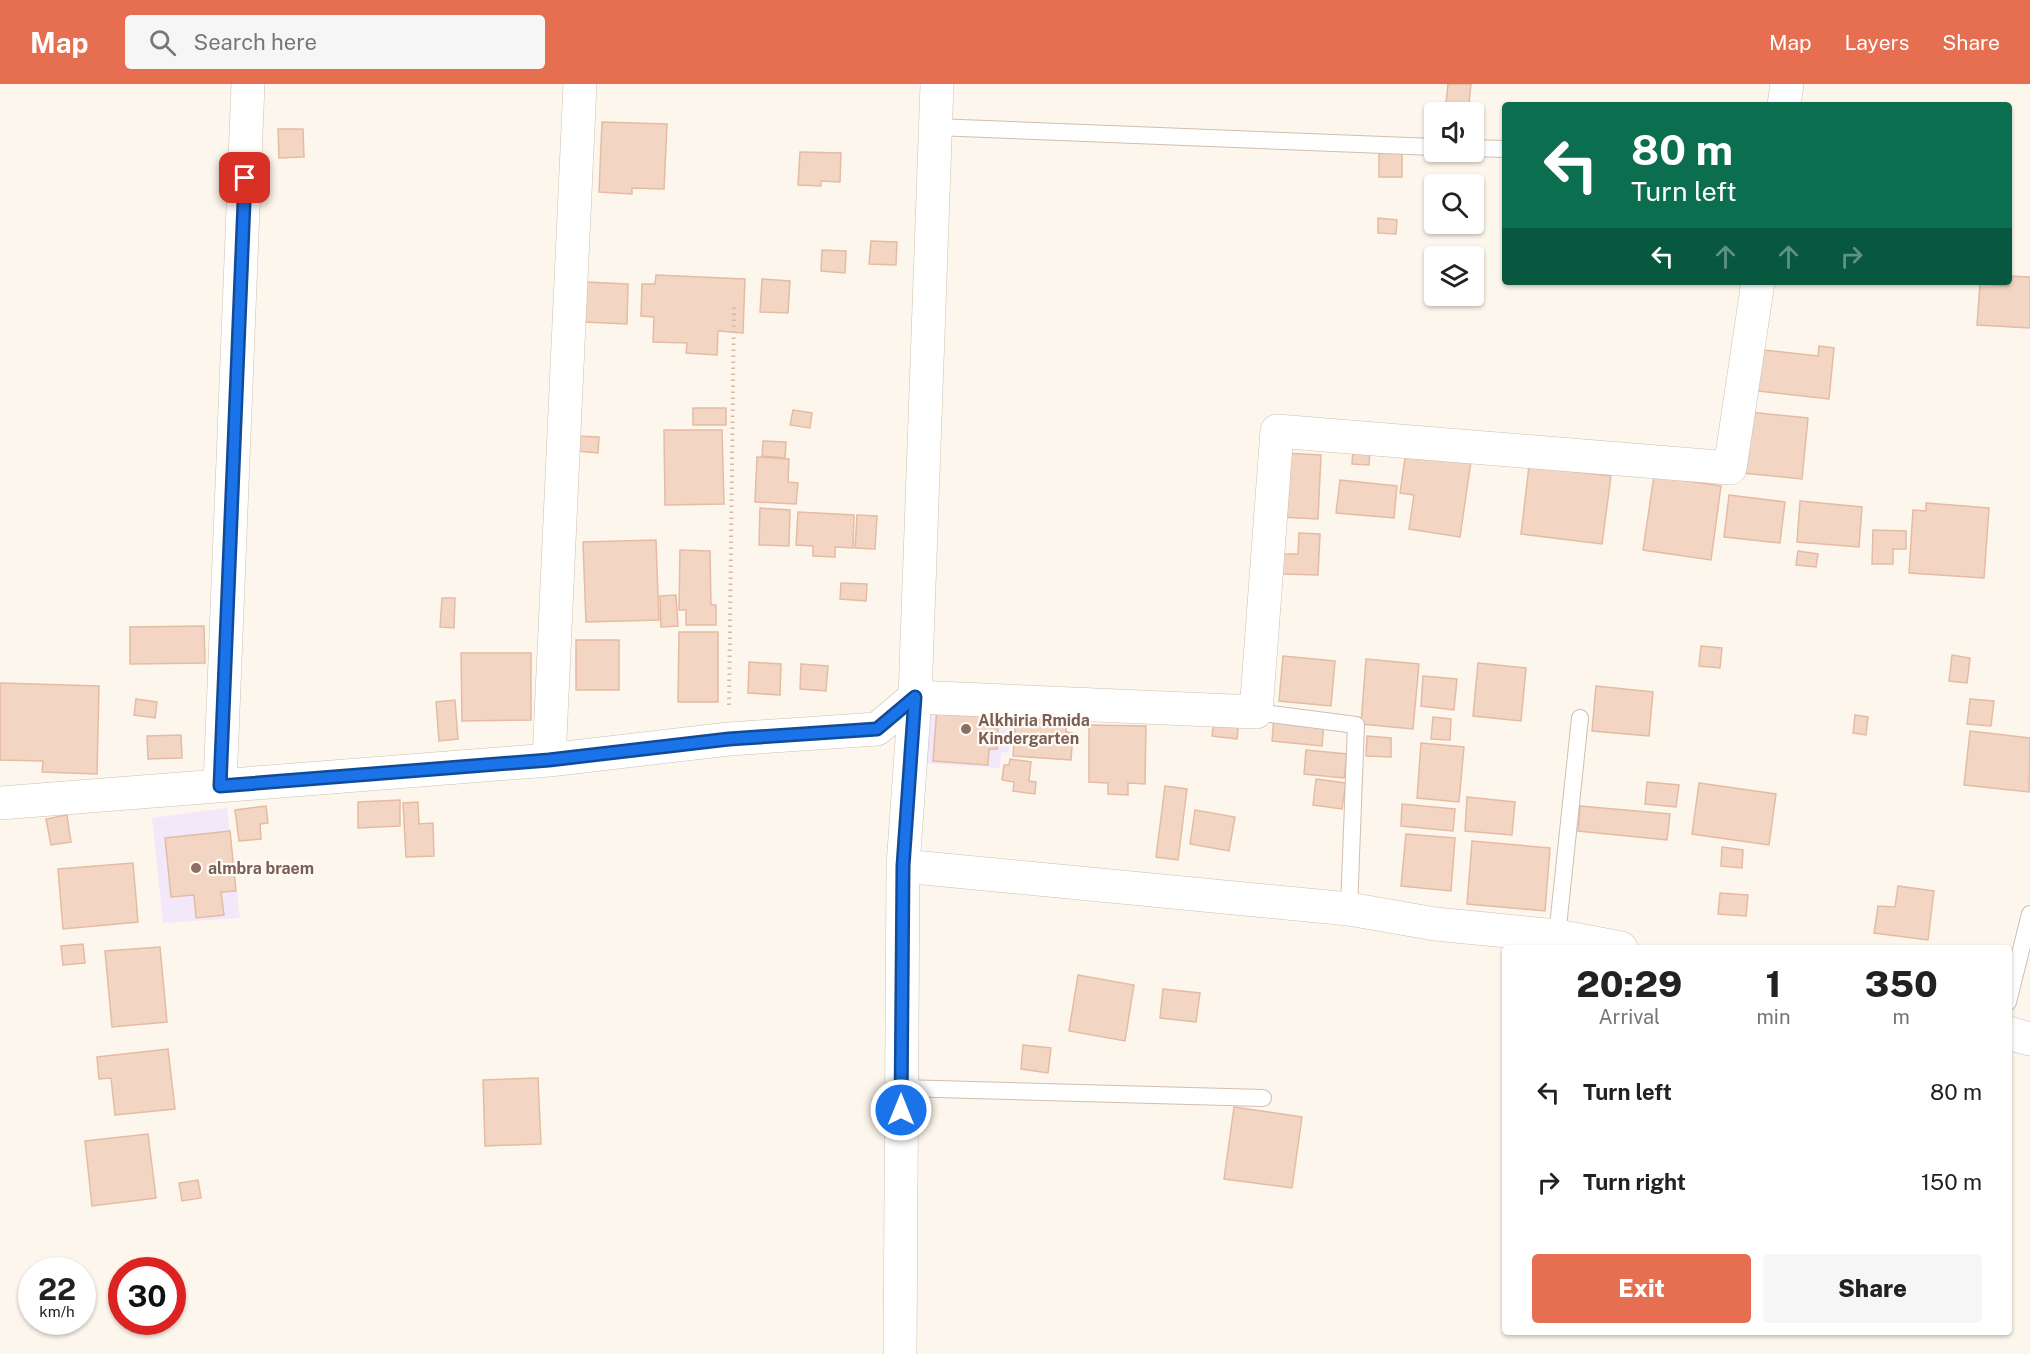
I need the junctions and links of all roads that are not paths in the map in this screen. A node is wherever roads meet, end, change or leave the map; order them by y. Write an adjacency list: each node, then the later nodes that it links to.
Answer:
1 (249, 84): 15 (street)
2 (580, 84): 14 (street)
3 (937, 84): 6 (street)
4 (1787, 84): 5 (street)
5 (1784, 102)
6 (935, 127): 7 (lane); 11 (street)
7 (1424, 147)
8 (1484, 148): 9 (lane)
9 (1502, 149)
10 (1758, 285): 12 (street)
11 (915, 697): 12 (street); 14 (street); 17 (street)
12 (1256, 712): 18 (lane)
13 (1580, 718): 20 (lane)
14 (549, 760): 15 (street)
15 (220, 786): 16 (street)
16 (0, 803)
17 (903, 866): 18 (street); 25 (street)
18 (1349, 909): 20 (street)
19 (2030, 914): 22 (lane)
20 (1557, 936): 21 (street)
21 (1605, 945)
22 (2012, 986)
23 (2012, 1034): 24 (street)
24 (2030, 1039)
25 (901, 1088): 26 (lane); 27 (street)
26 (1263, 1098)
27 (900, 1354)

